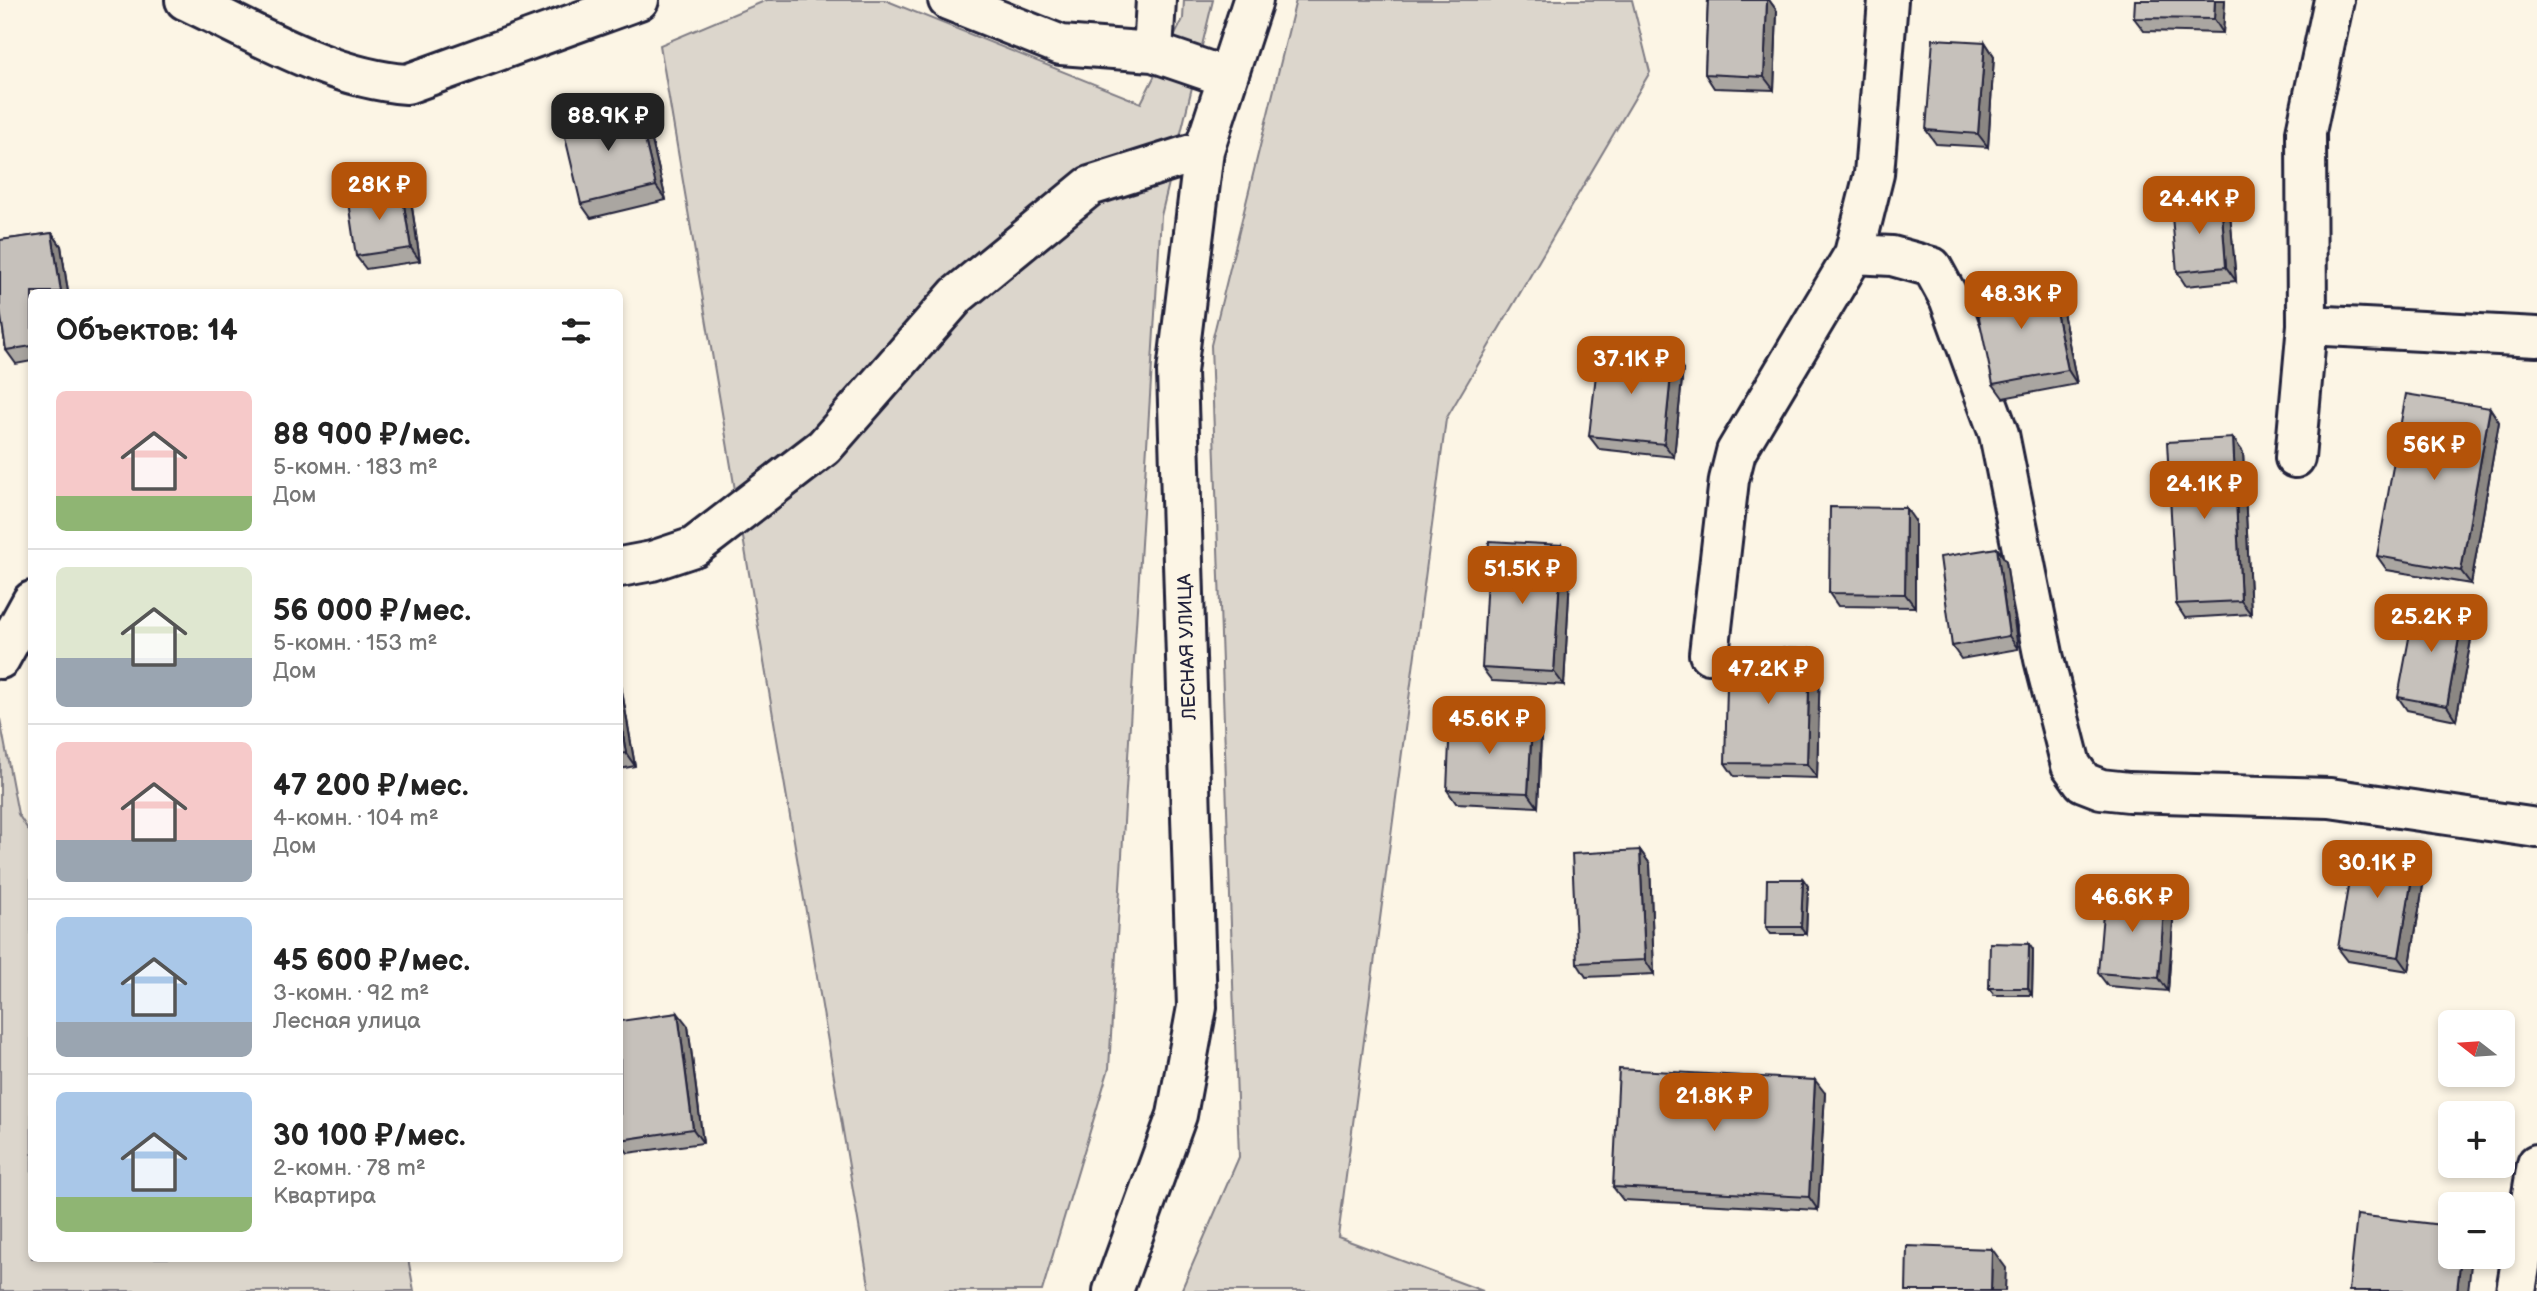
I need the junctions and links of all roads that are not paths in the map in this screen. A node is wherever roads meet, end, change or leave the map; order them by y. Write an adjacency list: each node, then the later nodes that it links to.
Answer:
1 (185, 0): 2 (street)
2 (639, 0)
3 (948, 0): 8 (street)
4 (1156, 0): 8 (street)
5 (1253, 0): 9 (street, ЛЕСНАЯ УЛИЦА)
6 (1888, 0): 11 (street)
7 (2334, 0): 12 (street)
8 (1153, 52): 9 (street)
9 (1226, 77): 10 (street, ЛЕСНАЯ УЛИЦА)
10 (1205, 150): 15 (street); 21 (street, ЛЕСНАЯ УЛИЦА)
11 (1854, 254): 17 (street); 19 (street)
12 (2307, 325): 13 (street); 14 (street)
13 (2537, 337)
14 (2295, 458)
15 (623, 566)
16 (28, 607): 18 (street)
17 (1709, 654)
18 (0, 659)
19 (2537, 828)
20 (2537, 1164): 22 (street)
21 (1113, 1291)
22 (2516, 1291)

